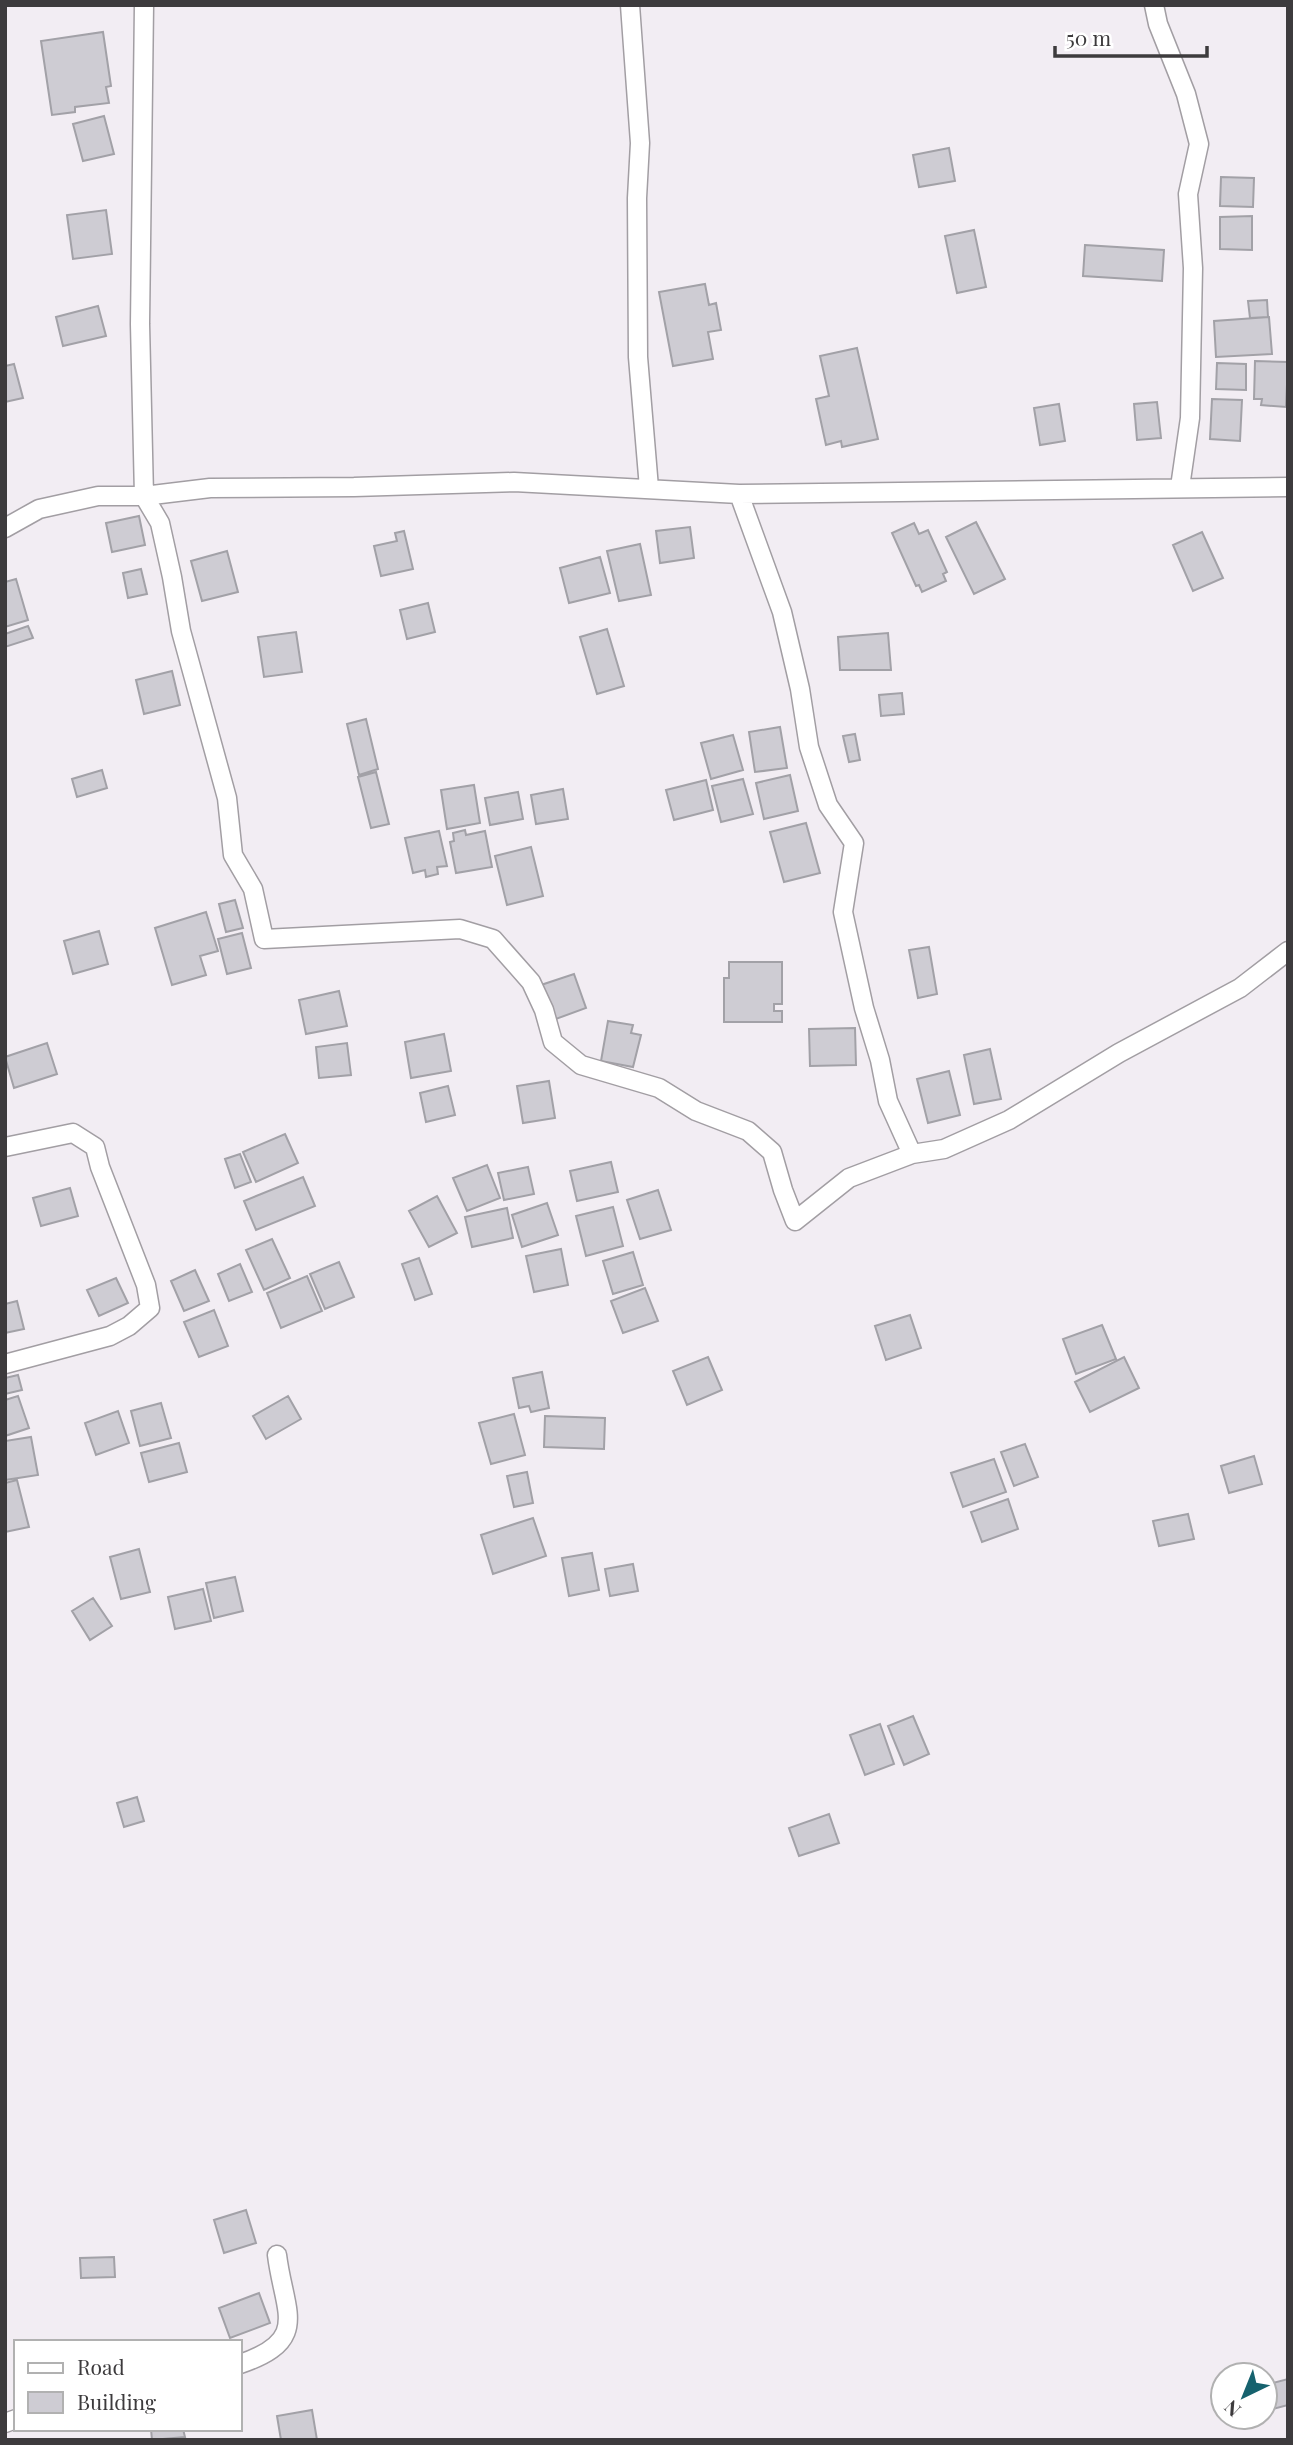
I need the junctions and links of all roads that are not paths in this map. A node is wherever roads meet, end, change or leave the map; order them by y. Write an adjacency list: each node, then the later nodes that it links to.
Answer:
1 (144, 5): 8 (street)
2 (630, 5): 6 (street)
3 (1154, 5): 4 (street)
4 (1180, 487): 5 (street); 7 (street)
5 (1288, 487)
6 (649, 488): 7 (street); 8 (street)
7 (739, 494): 12 (street)
8 (144, 496): 9 (street); 12 (street)
9 (5, 528)
10 (1288, 951): 12 (street)
11 (5, 1147): 13 (street)
12 (912, 1154)
13 (5, 1364)
14 (277, 2255): 15 (street)
15 (242, 2363)

